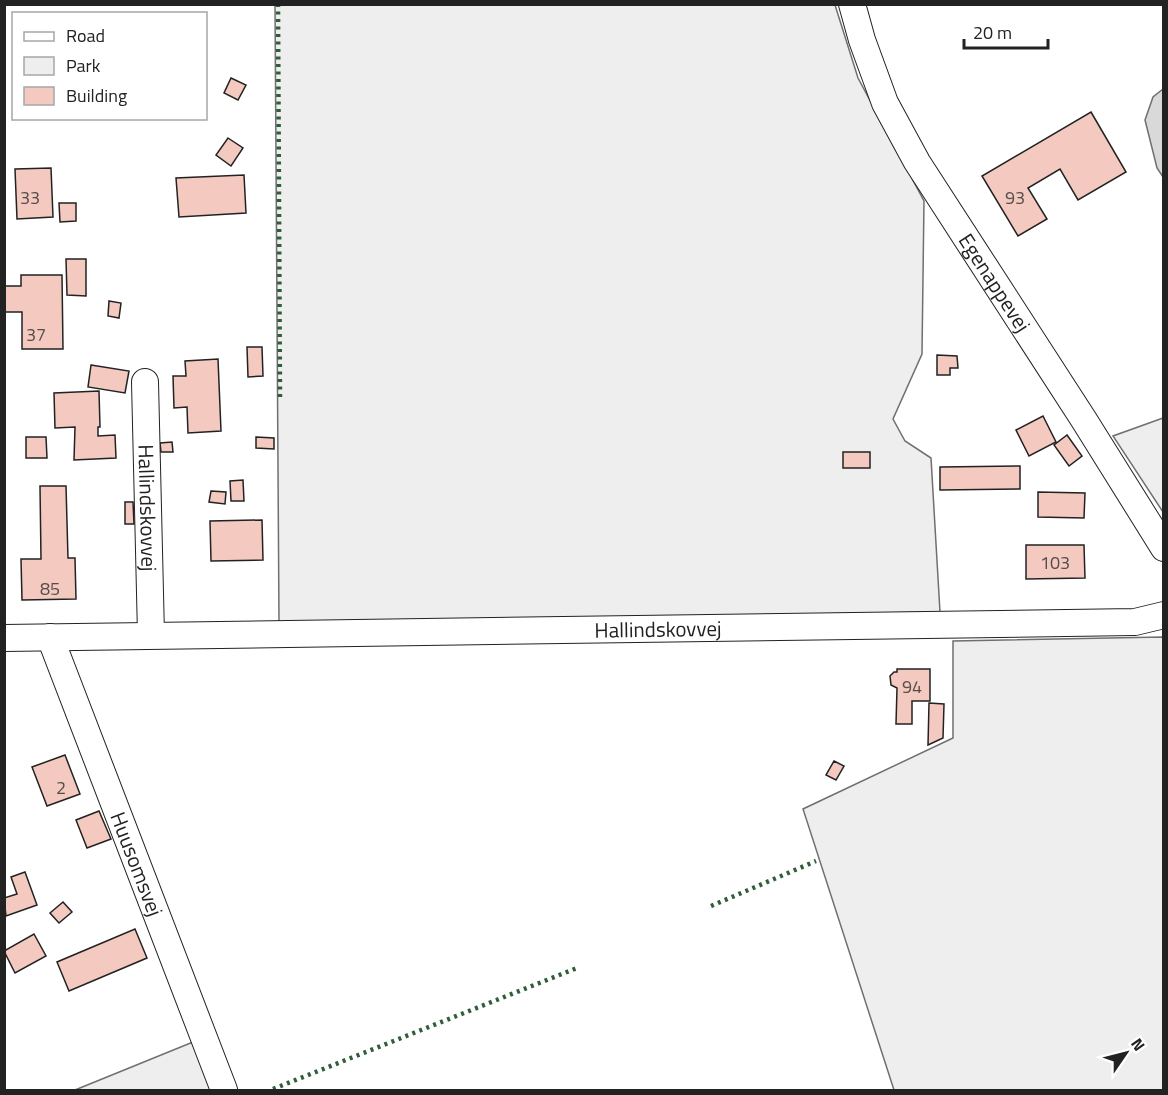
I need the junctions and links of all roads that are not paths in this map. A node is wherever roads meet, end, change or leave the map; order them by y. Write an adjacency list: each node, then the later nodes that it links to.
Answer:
1 (852, 4): 3 (street, Egenappevej)
2 (145, 382): 5 (street, Hallindskovvej)
3 (1164, 548)
4 (1164, 615): 5 (street, Hallindskovvej)
5 (151, 635): 6 (street, Hallindskovvej)
6 (50, 637): 7 (street, Hallindskovvej); 8 (street, Huusomsvej)
7 (4, 638)
8 (224, 1090)

